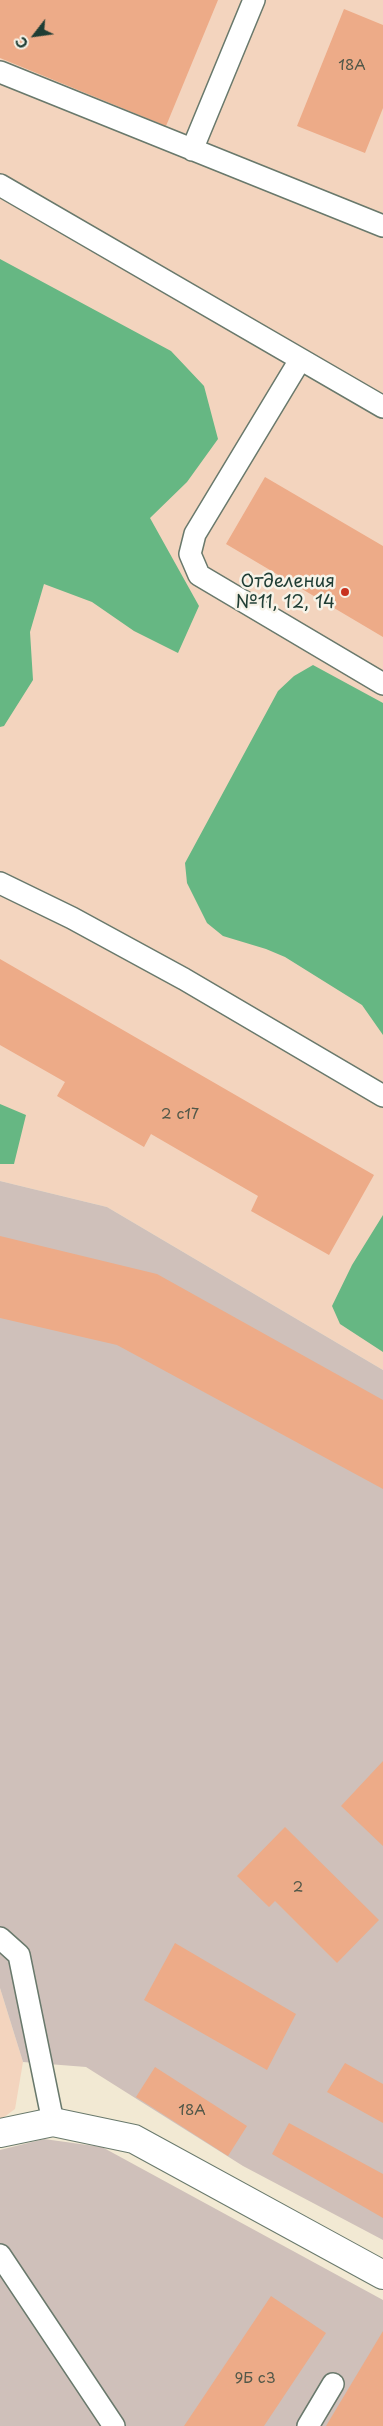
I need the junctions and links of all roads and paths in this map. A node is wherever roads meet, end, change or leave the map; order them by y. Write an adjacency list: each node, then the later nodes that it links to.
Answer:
1 (254, 0): 3 (lane)
2 (0, 72): 3 (lane)
3 (192, 150): 5 (lane)
4 (0, 185): 6 (lane)
5 (383, 226)
6 (300, 360): 7 (lane); 8 (lane)
7 (383, 408)
8 (383, 684)
9 (0, 883): 10 (lane)
10 (383, 1096)
11 (0, 1938): 12 (lane)
12 (53, 2122): 13 (street); 15 (street)
13 (0, 2133)
14 (0, 2255): 17 (lane)
15 (383, 2275)
16 (333, 2384): 18 (lane)
17 (114, 2426)
18 (308, 2426)

